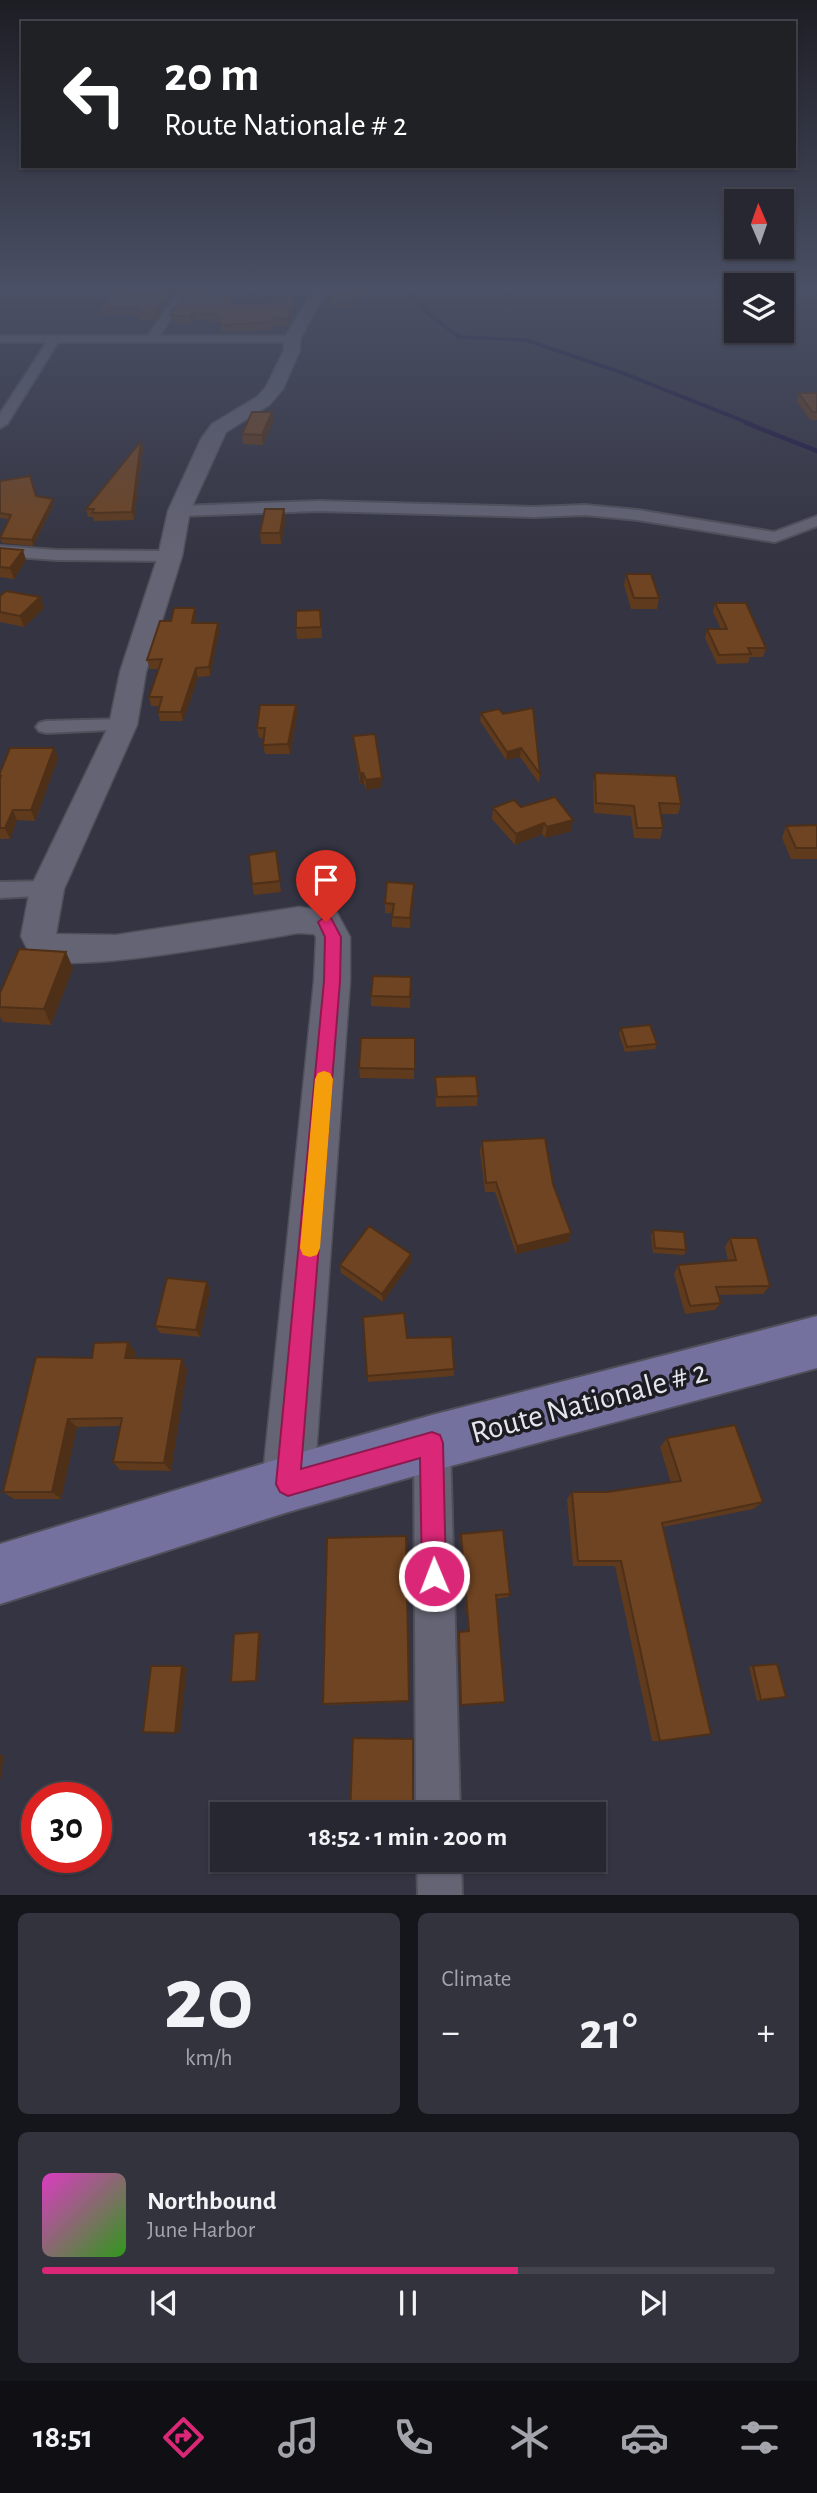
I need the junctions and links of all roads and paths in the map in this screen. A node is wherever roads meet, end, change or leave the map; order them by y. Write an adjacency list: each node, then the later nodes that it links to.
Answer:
1 (29, 378): 3 (street)
2 (279, 378): 4 (street)
3 (0, 424)
4 (179, 510): 5 (street); 7 (street)
5 (817, 521)
6 (0, 551): 7 (street)
7 (170, 556): 8 (street)
8 (123, 725): 9 (street); 10 (street)
9 (46, 727)
10 (47, 889): 11 (street); 14 (street)
11 (0, 890)
12 (817, 1342): 13 (main road, Route Nationale # 2)
13 (432, 1443): 14 (main road, Route Nationale # 2); 16 (street)
14 (288, 1484): 15 (main road, Route Nationale # 2)
15 (0, 1574)
16 (438, 1802)
17 (439, 1872): 18 (street)
18 (440, 1895)

